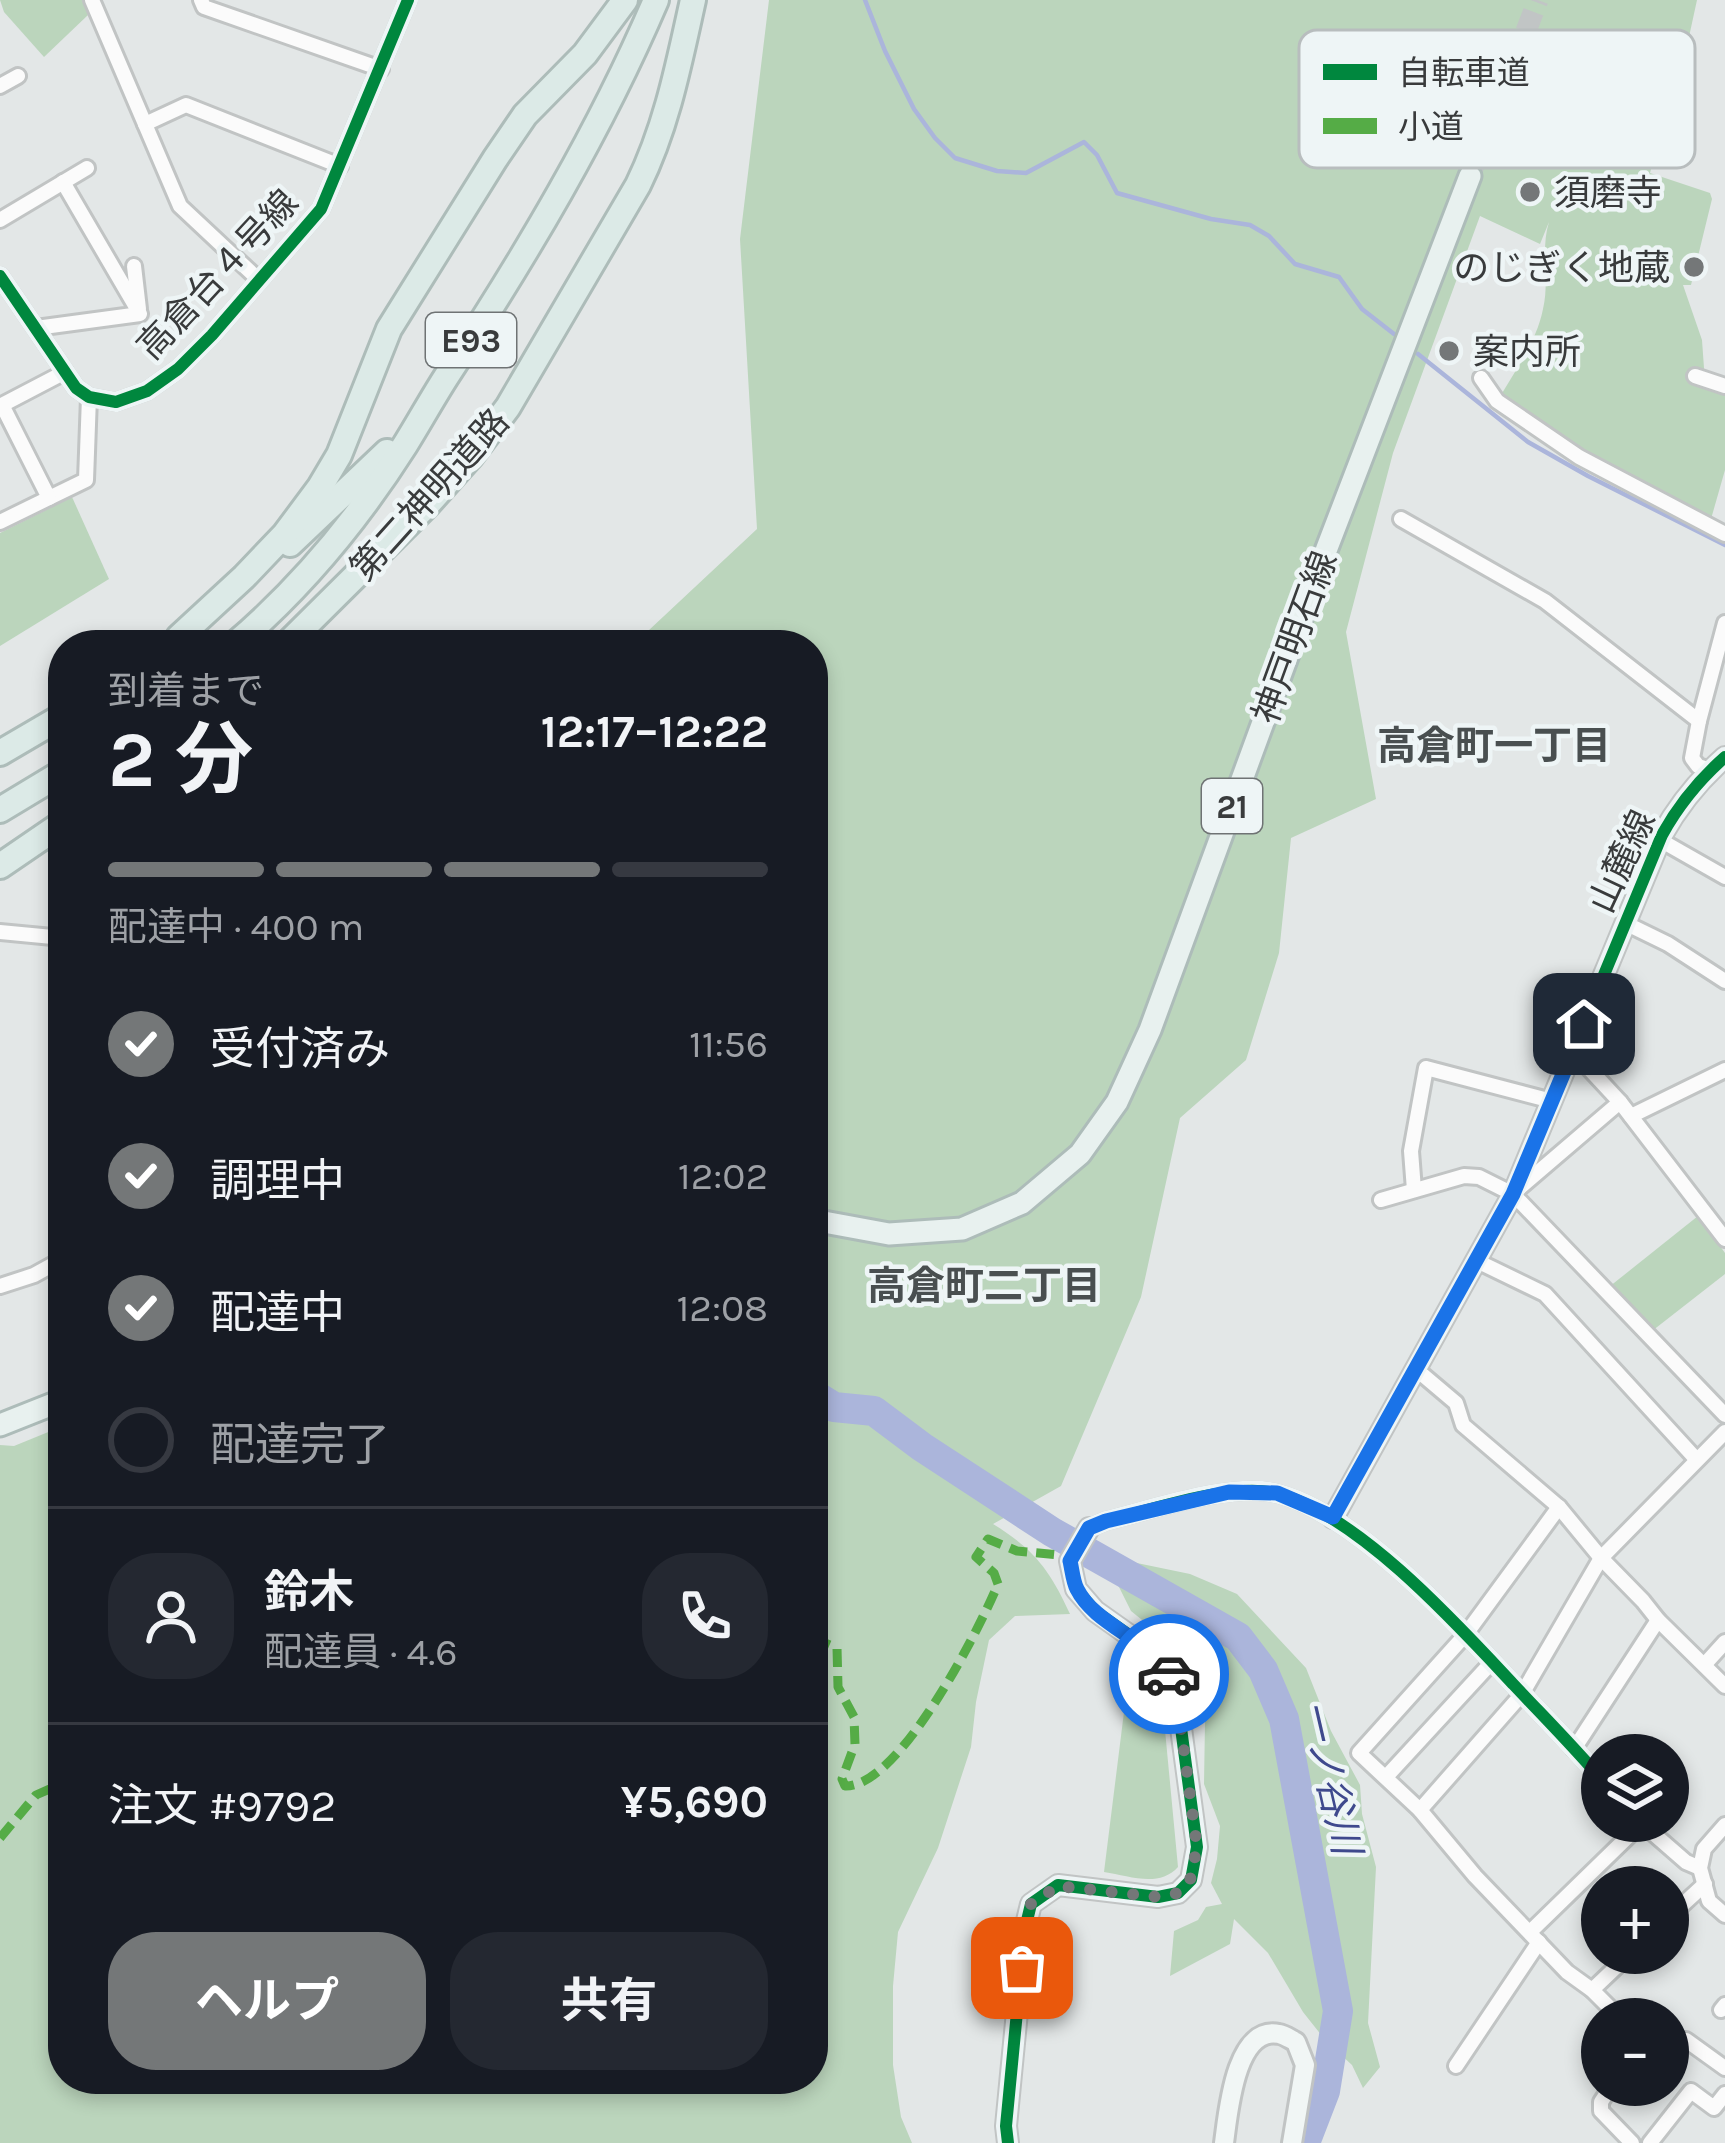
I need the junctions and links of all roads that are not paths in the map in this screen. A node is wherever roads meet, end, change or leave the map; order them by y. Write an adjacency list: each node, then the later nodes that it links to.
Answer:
1 (92, 0): 10 (street)
2 (201, 0): 7 (street)
3 (408, 0): 7 (street, 高倉台４号線)
4 (625, 0): 33 (highway)
5 (656, 0): 24 (highway, 第二神明道路 / E93)
6 (693, 0): 36 (highway, 第二神明道路 / E93)
7 (381, 69): 11 (street, 高倉台４号線)
8 (18, 76): 9 (street)
9 (0, 86)
10 (145, 124): 11 (street); 17 (street)
11 (340, 166): 17 (street, 高倉台４号線)
12 (87, 168): 14 (street)
13 (1470, 176): 59 (main road, 神戸明石線 / 21)
14 (63, 182): 15 (street); 19 (street)
15 (0, 220)
16 (134, 266): 19 (street)
17 (259, 280): 26 (street, 高倉台４号線)
18 (2, 283): 20 (street)
19 (140, 314): 20 (street)
20 (35, 328): 21 (street)
21 (65, 372): 26 (street); 27 (street)
22 (1695, 376): 25 (street)
23 (1481, 378): 31 (street)
24 (444, 381): 34 (highway, 第二神明道路 / E93); 35 (highway, 第二神明道路 / E93)
25 (1725, 386)
26 (89, 398): 28 (street)
27 (1, 405): 28 (street)
28 (49, 498): 30 (street)
29 (1401, 519): 37 (street)
30 (0, 522)
31 (1725, 534)
32 (1725, 622): 37 (street)
33 (185, 630)
34 (188, 630)
35 (250, 630)
36 (301, 630)
37 (1699, 722): 40 (street)
38 (48, 725): 39 (highway)
39 (0, 753)
40 (1718, 763): 44 (street, 山麓線)
41 (48, 781): 42 (highway)
42 (0, 810)
43 (48, 833): 45 (highway)
44 (1660, 840): 46 (street); 47 (street, 山麓線)
45 (0, 866)
46 (1725, 877)
47 (1624, 923): 50 (street); 51 (street, 山麓線)
48 (0, 932): 49 (street)
49 (48, 937)
50 (1725, 981)
51 (1572, 1054): 53 (street, 山麓線); 54 (street)
52 (1725, 1070): 55 (street)
53 (1552, 1101): 56 (street); 57 (street, 山麓線)
54 (1620, 1102): 55 (street); 57 (street)
55 (1631, 1116): 60 (street)
56 (1414, 1190): 57 (street); 58 (street)
57 (1513, 1194): 61 (street, 山麓線); 66 (street)
58 (1381, 1200)
59 (828, 1223)
60 (1725, 1239)
61 (1477, 1261): 64 (street, 山麓線); 69 (street)
62 (48, 1267): 63 (street)
63 (0, 1286)
64 (1417, 1370): 70 (street); 71 (street, 山麓線)
65 (48, 1406): 67 (main road)
66 (1725, 1415)
67 (0, 1425)
68 (1725, 1432): 69 (street)
69 (1696, 1460): 73 (street)
70 (1559, 1508): 73 (street); 75 (street)
71 (1333, 1517): 72 (street); 75 (street)
72 (1089, 1528): 100 (street)
73 (1601, 1558): 74 (street); 80 (street)
74 (1658, 1620): 78 (street); 81 (street)
75 (1466, 1634): 77 (street); 83 (street)
76 (1725, 1642): 78 (street)
77 (1492, 1662): 80 (street); 83 (street)
78 (1705, 1664): 79 (street)
79 (1725, 1685)
80 (1522, 1694): 81 (street); 84 (street)
81 (1574, 1749): 82 (street)
82 (1581, 1757)
83 (1386, 1778): 84 (street)
84 (1420, 1810): 91 (street)
85 (1725, 1825): 88 (street)
86 (1622, 1842): 91 (street)
87 (1663, 1842): 88 (street)
88 (1702, 1876): 89 (street); 90 (street)
89 (1689, 1892)
90 (1725, 1915)
91 (1535, 1937): 93 (street); 96 (street)
92 (1609, 1974): 93 (street)
93 (1592, 1990): 94 (street)
94 (1600, 1998)
95 (1689, 2042): 97 (street)
96 (1456, 2066)
97 (1725, 2068)
98 (1725, 2094): 104 (street)
99 (1601, 2106): 103 (street)
100 (1008, 2143)
101 (1224, 2143): 102 (street)
102 (1292, 2143)
103 (1632, 2143)
104 (1650, 2143)

